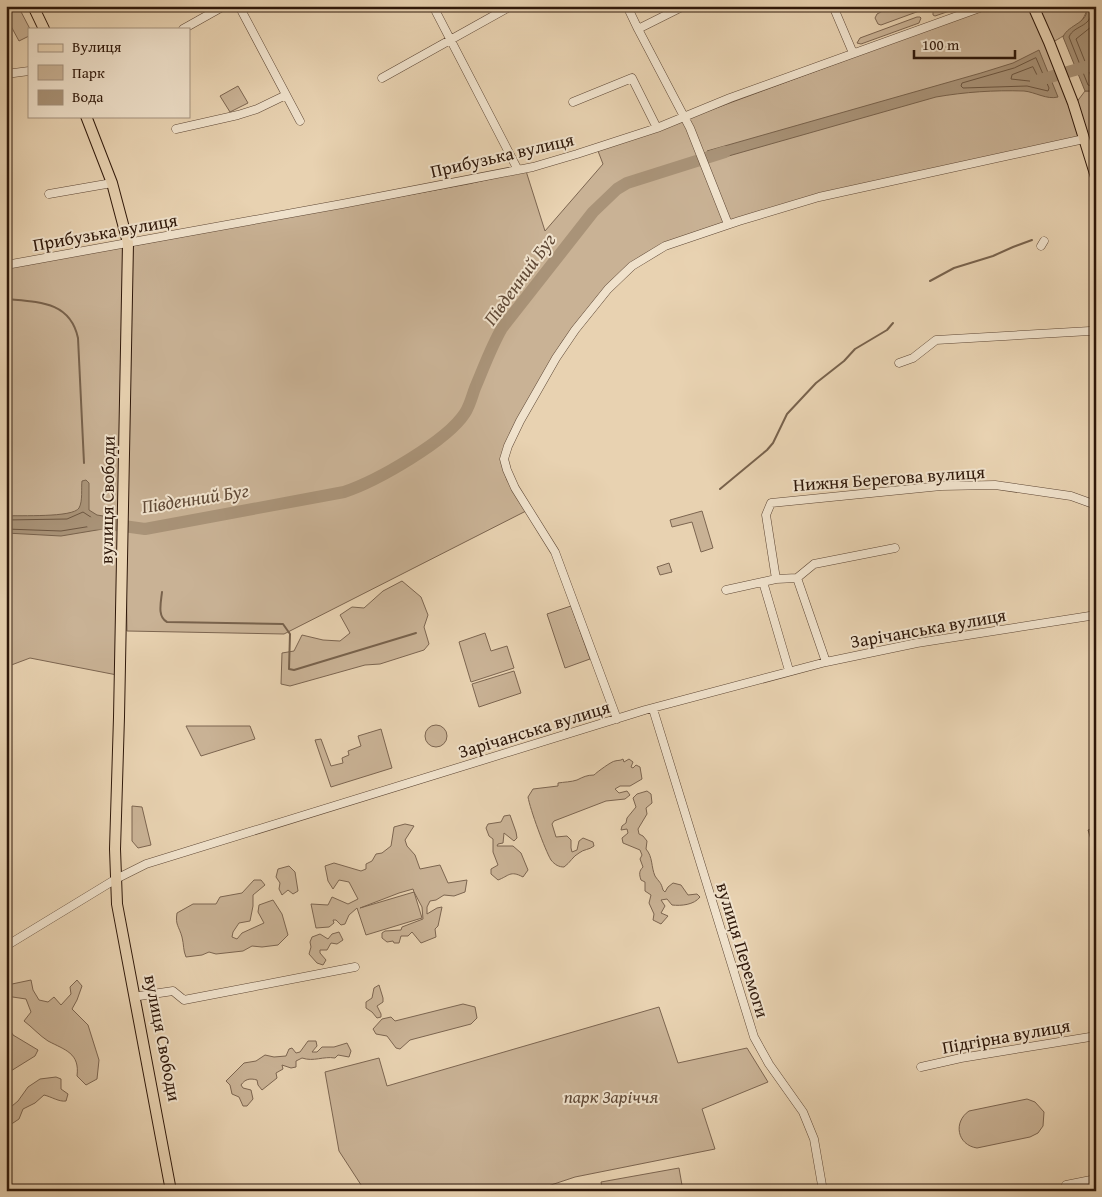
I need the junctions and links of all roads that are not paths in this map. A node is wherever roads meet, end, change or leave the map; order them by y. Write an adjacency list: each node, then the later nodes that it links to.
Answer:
1 (33, 6): 11 (main road)
2 (224, 6): 12 (street)
3 (238, 6): 19 (street)
4 (434, 6): 14 (street)
5 (511, 6): 14 (street)
6 (627, 6): 13 (street)
7 (684, 6): 13 (street)
8 (833, 6): 15 (street)
9 (986, 6): 15 (street, Прибузька вулиця)
10 (1033, 6): 26 (main road)
11 (44, 28)
12 (185, 28)
13 (638, 29): 21 (street)
14 (452, 39): 18 (street); 27 (street)
15 (853, 53): 21 (street, Прибузька вулиця)
16 (28, 71): 17 (street)
17 (6, 74)
18 (382, 78)
19 (286, 96): 23 (street); 25 (street)
20 (573, 102): 24 (street)
21 (685, 116): 24 (street, Прибузька вулиця); 31 (street)
22 (87, 118): 29 (main road, вулиця Свободи)
23 (300, 121)
24 (657, 128): 27 (street, Прибузька вулиця)
25 (176, 129)
26 (1084, 139): 28 (main road); 31 (street)
27 (518, 170): 32 (street, Прибузька вулиця)
28 (1096, 177)
29 (112, 183): 30 (street); 32 (main road, вулиця Свободи)
30 (48, 194)
31 (728, 224): 46 (street)
32 (128, 243): 33 (street, Прибузька вулиця); 47 (main road, вулиця Свободи)
33 (6, 265)
34 (1096, 334): 35 (street)
35 (899, 363)
36 (1096, 505): 39 (street, Нижня Берегова вулиця)
37 (895, 548): 38 (street)
38 (797, 578): 39 (street); 43 (street)
39 (776, 579): 40 (street)
40 (763, 582): 41 (street); 44 (street)
41 (726, 590)
42 (1096, 615): 43 (street, Зарічанська вулиця)
43 (826, 662): 45 (street, Зарічанська вулиця)
44 (788, 666)
45 (653, 708): 46 (street, Зарічанська вулиця); 58 (street, вулиця Перемоги)
46 (617, 719): 47 (street, Зарічанська вулиця)
47 (116, 879): 48 (street, Зарічанська вулиця); 50 (main road, вулиця Свободи)
48 (6, 946)
49 (355, 967): 50 (street)
50 (138, 1000): 53 (main road, вулиця Свободи)
51 (1096, 1036): 52 (street, Підгірна вулиця)
52 (921, 1066)
53 (153, 1086): 56 (main road, вулиця Свободи); 57 (main road, вулиця Свободи)
54 (1096, 1179): 55 (street)
55 (1066, 1185)
56 (170, 1191)
57 (176, 1191)
58 (823, 1191)

